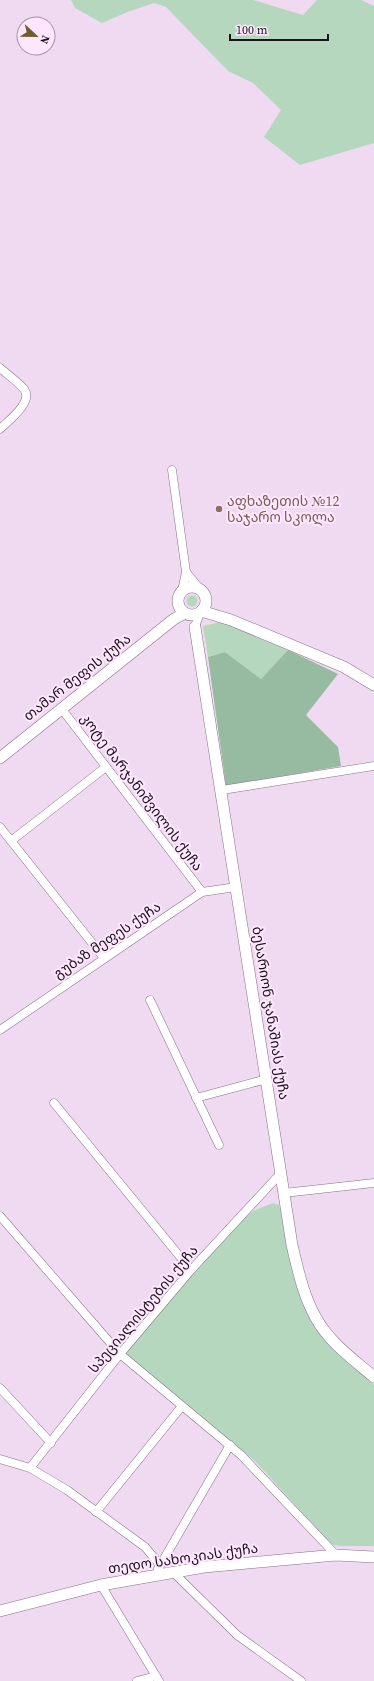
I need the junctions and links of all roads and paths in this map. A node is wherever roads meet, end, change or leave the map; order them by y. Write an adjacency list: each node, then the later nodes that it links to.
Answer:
1 (0, 368): 2 (street)
2 (0, 428)
3 (172, 470): 4 (street)
4 (186, 572): 5 (street); 6 (street)
5 (198, 588): 6 (street); 7 (street)
6 (180, 596): 9 (street); 10 (street)
7 (206, 598): 8 (street); 11 (street)
8 (201, 611): 9 (street); 11 (street); 12 (street)
9 (186, 614): 10 (street, თამარ მეფის ქუჩა); 12 (street)
10 (174, 619): 14 (street, თამარ მეფის ქუჩა)
11 (231, 620): 13 (street)
12 (195, 628): 18 (street, ბესარიონ ჯანაშიას ქუჩა)
13 (374, 684)
14 (61, 708): 15 (street, თამარ მეფის ქუჩა); 17 (street, კოტე მარჯანიშვილის ქუჩა)
15 (0, 758)
16 (374, 766): 18 (street)
17 (106, 767): 20 (street); 22 (street, კოტე მარჯანიშვილის ქუჩა)
18 (222, 790): 21 (street, ბესარიონ ჯანაშიას ქუჩა)
19 (0, 827): 20 (street)
20 (11, 841): 23 (street)
21 (236, 887): 22 (street, გუბაზ მეფეს ქუჩა); 26 (street, ბესარიონ ჯანაშიას ქუჩა)
22 (202, 892): 23 (street, გუბაზ მეფეს ქუჩა)
23 (104, 958): 25 (street, გუბაზ მეფეს ქუჩა)
24 (150, 1000): 27 (street)
25 (1, 1029)
26 (267, 1079): 27 (street); 30 (street, ბესარიონ ჯანაშიას ქუჩა)
27 (196, 1098): 29 (street)
28 (54, 1103): 34 (street)
29 (219, 1144)
30 (281, 1173): 32 (street, ბესარიონ ჯანაშიას ქუჩა); 34 (street, სპეციალისტების ქუჩა)
31 (374, 1183): 32 (street)
32 (284, 1192): 36 (street, ბესარიონ ჯანაშიას ქუჩა)
33 (0, 1216): 35 (street)
34 (191, 1270): 35 (street, სპეციალისტების ქუჩა)
35 (120, 1354): 38 (street); 39 (street, სპეციალისტების ქუჩა)
36 (374, 1378)
37 (0, 1388): 39 (street)
38 (182, 1406): 40 (street); 43 (street)
39 (51, 1443): 42 (street, სპეციალისტების ქუჩა)
40 (230, 1445): 44 (street); 46 (street)
41 (0, 1459): 42 (street)
42 (30, 1468): 43 (street)
43 (96, 1512): 46 (street)
44 (336, 1555): 45 (street, თედო სახოკიას ქუჩა); 47 (street, თედო სახოკიას ქუჩა)
45 (374, 1557)
46 (160, 1565): 48 (street)
47 (174, 1573): 48 (street, თედო სახოკიას ქუჩა); 53 (street)
48 (154, 1576): 49 (street, თედო სახოკიას ქუჩა)
49 (101, 1585): 50 (street, თედო სახოკიას ქუჩა); 51 (street)
50 (0, 1611)
51 (158, 1678): 52 (street)
52 (137, 1681)
53 (301, 1681)

